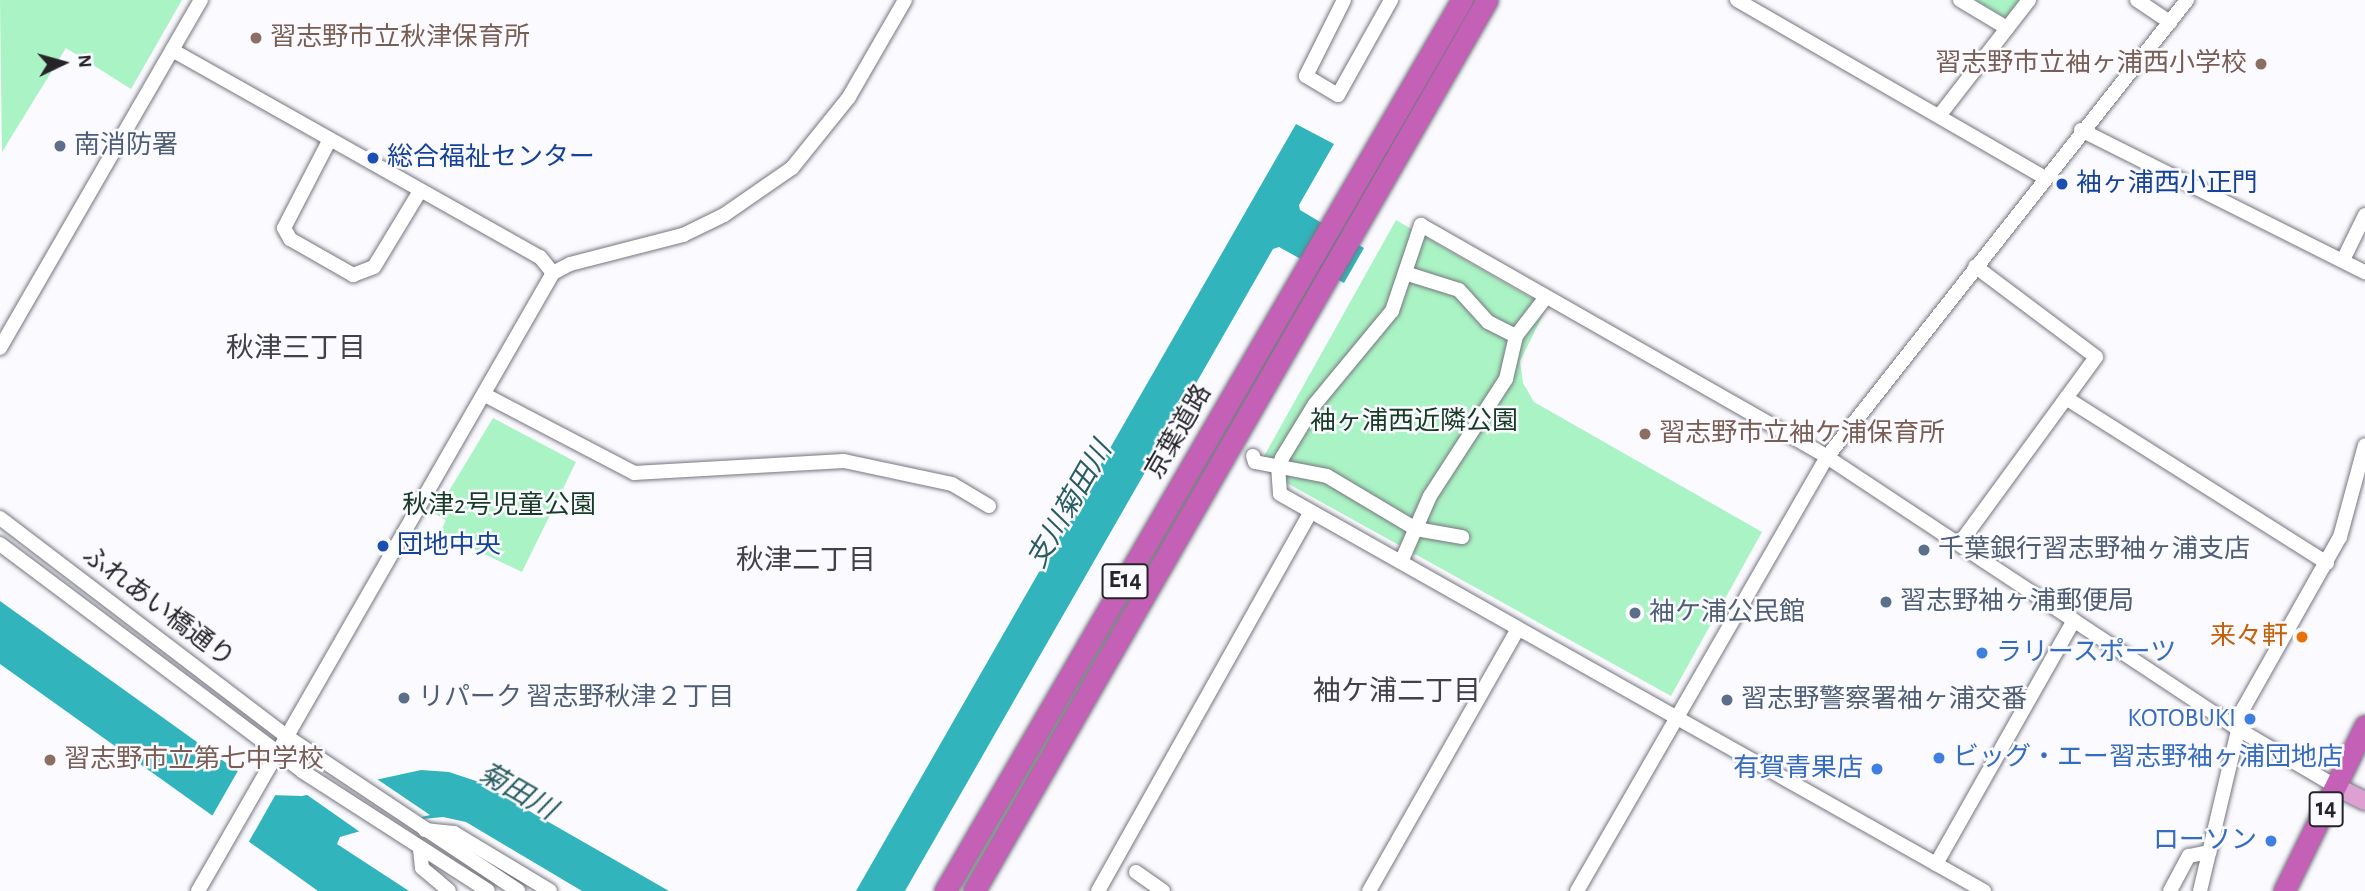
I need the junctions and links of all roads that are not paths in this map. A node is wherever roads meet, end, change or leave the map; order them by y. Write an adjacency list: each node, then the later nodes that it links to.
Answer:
1 (201, 0): 14 (street)
2 (905, 0): 25 (street)
3 (1344, 0): 4 (street)
4 (1391, 0)
5 (1462, 0): 21 (highway, 京葉道路 / E14)
6 (1487, 0): 21 (highway, 京葉道路 / E14)
7 (1737, 0): 15 (street)
8 (1959, 0): 13 (street)
9 (2029, 0): 13 (street)
10 (2137, 0): 12 (street)
11 (2187, 0): 12 (street)
12 (2170, 22): 16 (street)
13 (2007, 28): 15 (street)
14 (172, 50): 17 (street); 30 (street)
15 (1939, 116): 18 (street)
16 (2081, 130): 18 (street); 22 (street)
17 (329, 141): 19 (street); 19 (street)
18 (2044, 177): 23 (street)
19 (420, 191): 25 (street)
20 (2365, 215): 22 (street)
21 (1345, 222): 27 (highway, 京葉道路 / E14)
22 (2343, 260): 24 (street)
23 (1975, 267): 32 (street); 35 (street)
24 (2365, 272)
25 (553, 273): 31 (street)
26 (1408, 275): 28 (street); 29 (street); 36 (street)
27 (1314, 276): 66 (highway, 京葉道路 / E14); 67 (highway, 京葉道路 / E14)
28 (1546, 297): 29 (street); 35 (street)
29 (1516, 337): 40 (street)
30 (0, 348)
31 (485, 395): 37 (street); 51 (street)
32 (2066, 398): 42 (street); 45 (street)
33 (2365, 445): 45 (street)
34 (1253, 456): 36 (street)
35 (1827, 457): 42 (street); 48 (street)
36 (1278, 468): 38 (street); 40 (street)
37 (989, 506)
38 (1311, 512): 44 (street); 68 (street)
39 (0, 517): 51 (street, ふれあい橋通り)
40 (1416, 528): 41 (street); 44 (street)
41 (1462, 537)
42 (1960, 543): 46 (street)
43 (0, 544): 52 (street, ふれあい橋通り)
44 (1401, 562): 47 (street)
45 (2327, 563): 50 (street)
46 (2074, 620): 50 (street); 58 (street)
47 (1518, 629): 48 (street); 70 (street)
48 (1677, 717): 58 (street); 71 (street)
49 (2365, 726): 53 (highway, 14)
50 (2238, 729): 53 (street); 57 (street)
51 (286, 736): 52 (street); 55 (street, ふれあい橋通り)
52 (277, 752): 56 (street, ふれあい橋通り); 61 (street)
53 (2337, 787): 54 (main road); 75 (highway, 14)
54 (2365, 801)
55 (424, 830): 60 (street, ふれあい橋通り); 65 (street)
56 (420, 849): 60 (street, ふれあい橋通り); 62 (street)
57 (2210, 852): 73 (street); 74 (street)
58 (1936, 864): 72 (street)
59 (1136, 872): 69 (street)
60 (477, 876): 63 (street); 64 (street)
61 (198, 891)
62 (449, 891)
63 (488, 891)
64 (518, 891)
65 (550, 891)
66 (945, 891)
67 (974, 891)
68 (1098, 891)
69 (1163, 891)
70 (1369, 891)
71 (1577, 891)
72 (1984, 891)
73 (2170, 891)
74 (2200, 891)
75 (2284, 891)

